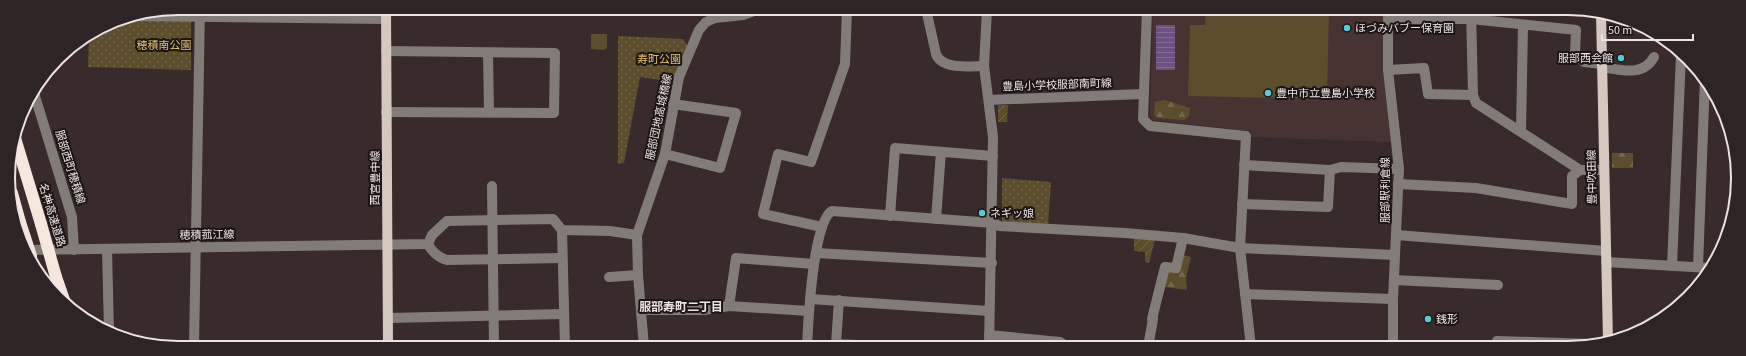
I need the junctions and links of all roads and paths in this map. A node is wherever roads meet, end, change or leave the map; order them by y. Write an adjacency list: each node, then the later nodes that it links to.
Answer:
1 (200, 15): 54 (street)
2 (280, 15): 13 (street)
3 (386, 15): 13 (main road, 西宮豊中線)
4 (743, 15): 27 (street, 服部団地高城橋線)
5 (847, 15): 47 (street)
6 (927, 15): 19 (street)
7 (987, 15): 19 (street)
8 (1147, 15): 23 (street)
9 (1388, 15): 21 (street, 服部駅利倉線)
10 (1471, 15): 24 (street)
11 (1476, 15): 14 (street)
12 (1601, 18): 20 (main road, 豊中吹田線)
13 (386, 19): 15 (main road, 西宮豊中線)
14 (1523, 25): 20 (street); 30 (street)
15 (386, 51): 16 (street); 28 (main road, 西宮豊中線)
16 (488, 53): 29 (street); 29 (street)
17 (1654, 57): 20 (street)
18 (1681, 61): 67 (street)
19 (984, 66): 26 (street)
20 (1602, 66): 39 (main road, 豊中吹田線)
21 (1388, 70): 24 (street); 36 (street, 服部駅利倉線)
22 (1704, 87): 68 (street)
23 (1143, 94): 26 (street, 豊島小学校服部南町線); 35 (street)
24 (1473, 95): 30 (street)
25 (36, 99): 58 (street, 服部西町穂積線)
26 (989, 100): 34 (street, 豊島小学校服部南町線)
27 (674, 104): 33 (street, 服部団地高城橋線); 33 (street)
28 (386, 112): 29 (street); 53 (main road, 西宮豊中線)
29 (489, 112)
30 (1521, 131): 38 (street)
31 (18, 147): 74 (highway, 名神高速道路, bridge)
32 (941, 152): 34 (street); 43 (street); 44 (street)
33 (665, 154): 49 (street, 服部団地高城橋線)
34 (993, 156): 46 (street, 豊島小学校服部南町線)
35 (1244, 165): 37 (street); 42 (street)
36 (1399, 169): 37 (street); 40 (street, 服部駅利倉線)
37 (1330, 170): 42 (street)
38 (1580, 170): 39 (street); 40 (street)
39 (1604, 170): 59 (main road, 豊中吹田線)
40 (1398, 184): 50 (street, 服部駅利倉線)
41 (492, 186): 45 (street)
42 (1242, 204): 55 (street)
43 (890, 216): 44 (street); 47 (street)
44 (936, 219): 46 (street)
45 (492, 220): 48 (street); 52 (street); 63 (street)
46 (993, 223): 51 (street); 65 (street, 豊島小学校服部南町線)
47 (822, 227): 60 (street)
48 (562, 230): 49 (street); 62 (street)
49 (637, 235): 70 (street, 服部団地高城橋線)
50 (1396, 235): 59 (street); 61 (street, 服部駅利倉線)
51 (1183, 238): 55 (street); 98 (street)
52 (428, 244): 53 (street, 穂積菰江線); 63 (street)
53 (387, 245): 54 (street, 穂積菰江線); 85 (main road, 西宮豊中線)
54 (195, 247): 56 (street, 穂積菰江線); 89 (street)
55 (1240, 248): 61 (street); 75 (street)
56 (107, 249): 58 (street, 穂積菰江線); 86 (street)
57 (32, 250): 58 (street, 穂積菰江線)
58 (74, 250)
59 (1606, 251): 64 (main road, 豊中吹田線)
60 (816, 253): 65 (street); 66 (street)
61 (1395, 255): 72 (street, 服部駅利倉線)
62 (562, 258): 63 (street); 83 (street)
63 (493, 259): 84 (street)
64 (1606, 262): 67 (street); 88 (main road, 豊中吹田線)
65 (992, 263): 82 (street, 豊島小学校服部南町線)
66 (814, 264): 76 (street); 79 (street)
67 (1672, 266): 68 (street)
68 (1698, 267): 69 (street)
69 (1705, 268)
70 (638, 275): 71 (street); 80 (street, 服部団地高城橋線)
71 (609, 277)
72 (1394, 280): 73 (street); 77 (street, 服部駅利倉線)
73 (1498, 285)
74 (61, 291)
75 (1245, 294): 77 (street); 99 (street)
76 (810, 299): 78 (street); 81 (street)
77 (1393, 299): 100 (street, 服部駅利倉線)
78 (839, 300): 82 (street); 95 (street)
79 (729, 306): 80 (street); 81 (street)
80 (641, 310): 93 (street, 服部団地高城橋線)
81 (809, 311): 94 (street)
82 (989, 311): 87 (street, 豊島小学校服部南町線)
83 (564, 314): 84 (street); 92 (street)
84 (494, 316): 85 (street); 91 (street)
85 (388, 318): 90 (main road, 西宮豊中線)
86 (109, 325)
87 (989, 335): 96 (street, 豊島小学校服部南町線); 97 (street)
88 (1608, 336)
89 (194, 341)
90 (388, 341)
91 (494, 341)
92 (565, 341)
93 (644, 341)
94 (807, 341)
95 (836, 341)
96 (989, 341)
97 (1050, 341)
98 (1149, 341)
99 (1250, 341)
100 (1393, 341)

